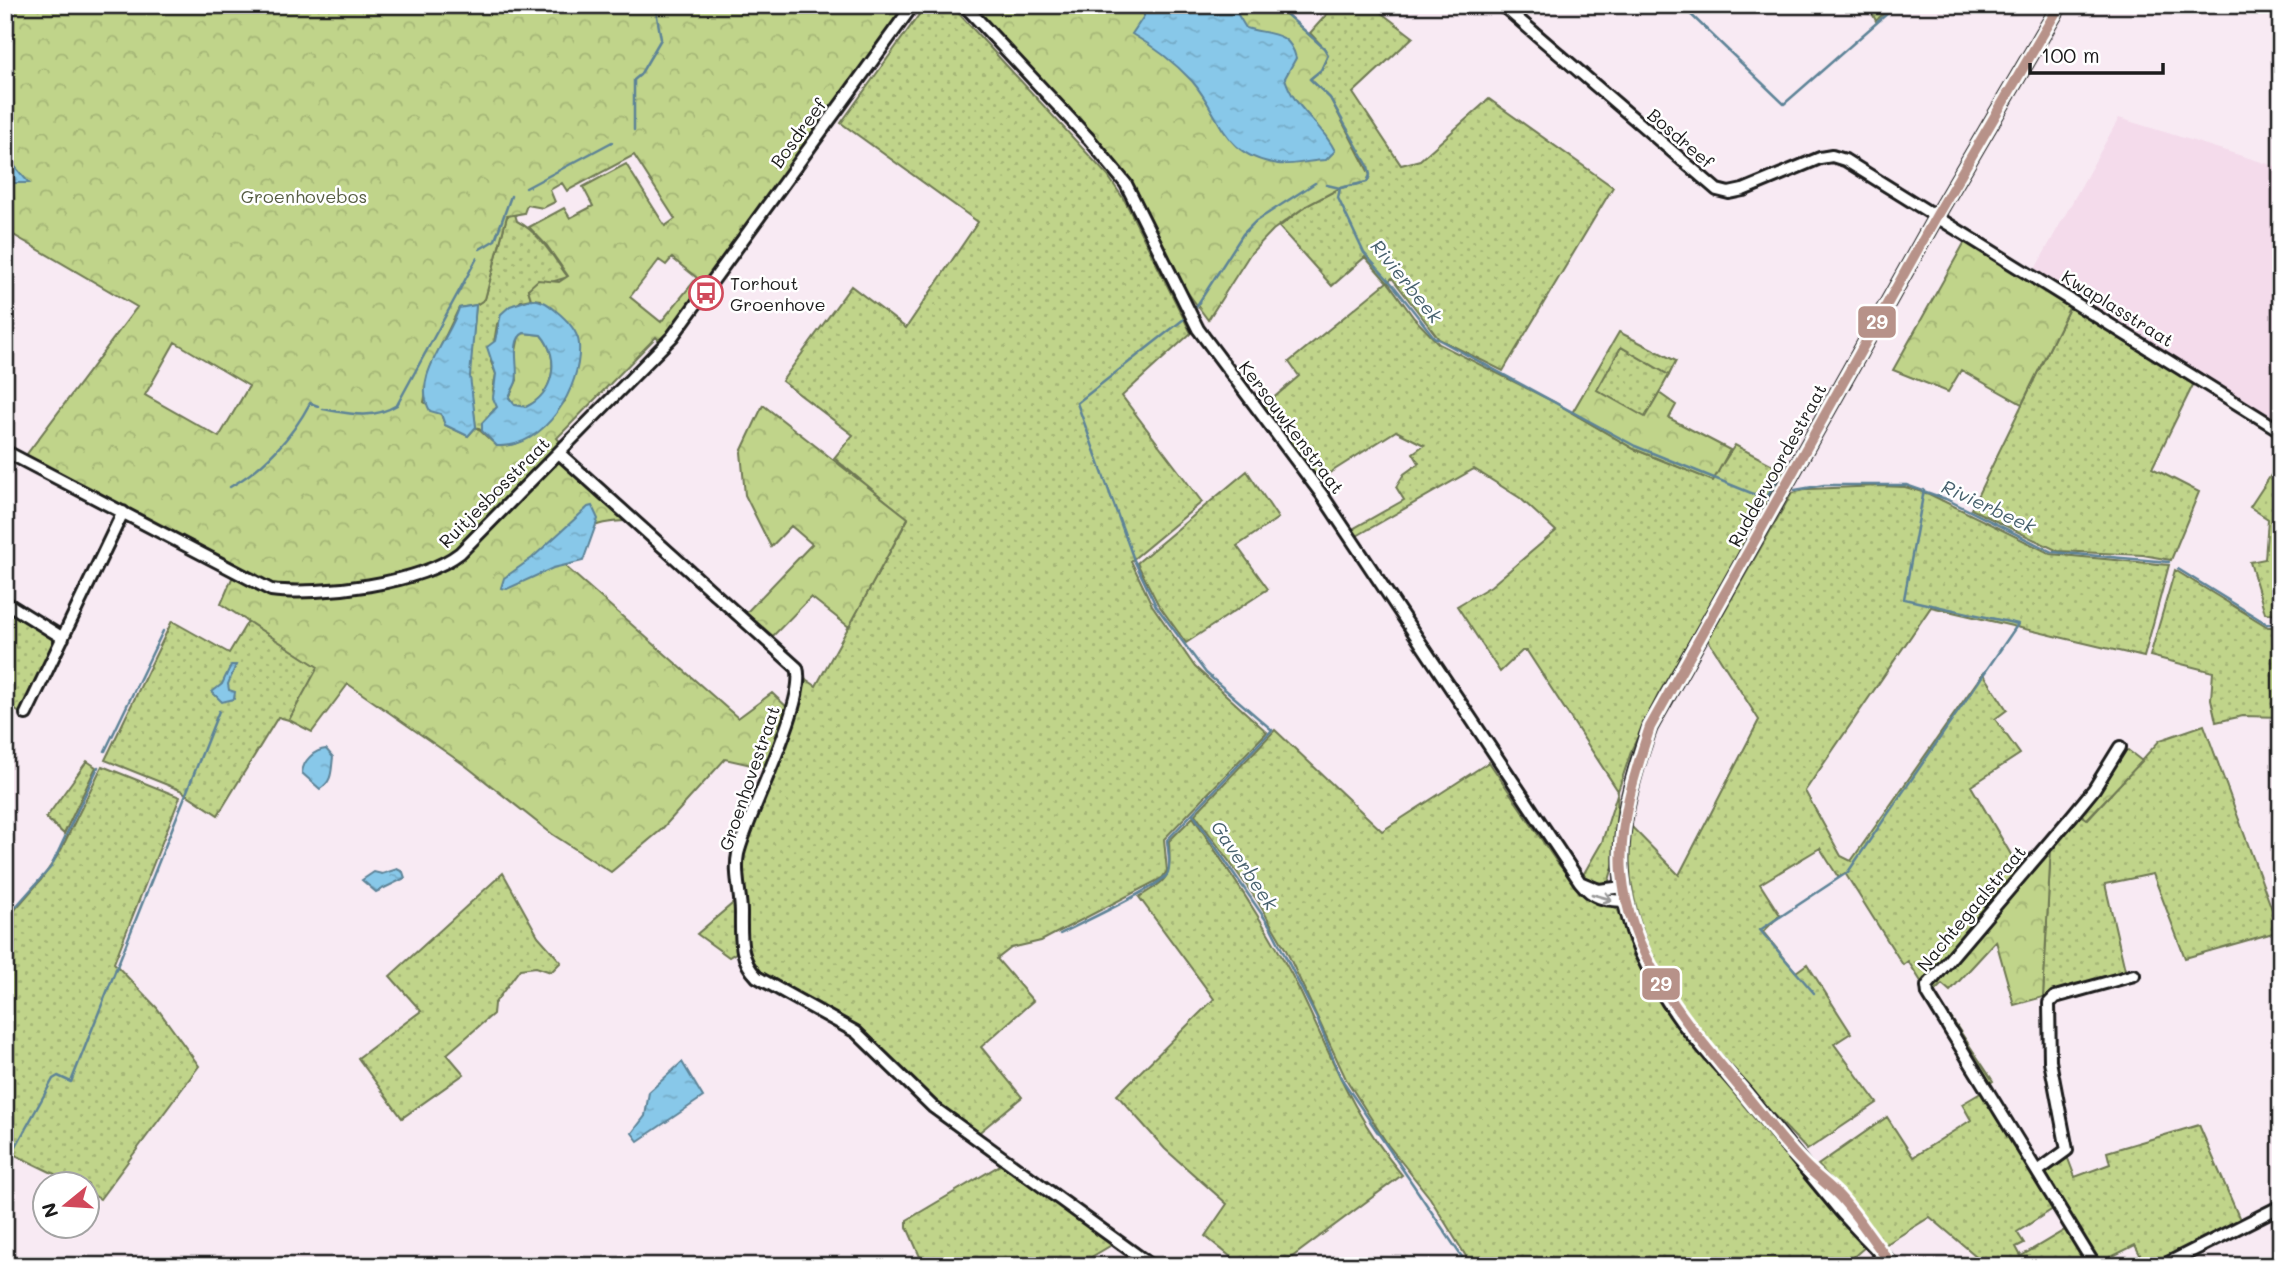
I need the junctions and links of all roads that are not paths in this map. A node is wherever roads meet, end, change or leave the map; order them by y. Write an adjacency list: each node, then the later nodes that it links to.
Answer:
1 (913, 5): 6 (street, Bosdreef)
2 (964, 5): 15 (street, Kersouwkenstraat)
3 (1503, 5): 5 (street, Bosdreef)
4 (2060, 5): 5 (street, Ruddervoordestraat)
5 (1937, 215): 7 (street, Kwaplasstraat); 16 (street, Ruddervoordestraat)
6 (712, 281): 9 (street, Ruitjesbosstraat)
7 (2281, 431)
8 (5, 450): 10 (street, Ruitjesbosstraat)
9 (559, 453): 10 (street, Ruitjesbosstraat); 21 (street, Groenhovestraat)
10 (123, 512): 12 (street)
11 (5, 602): 12 (street)
12 (63, 638): 13 (street)
13 (26, 715)
14 (2120, 747): 19 (street, Nachtegaalstraat)
15 (1580, 882): 16 (street); 17 (street, one-way to 17)
16 (1623, 887): 17 (street, Ruddervoordestraat)
17 (1625, 901): 22 (street, Ruddervoordestraat)
18 (2134, 975): 19 (street)
19 (2038, 1171): 23 (street, Nachtegaalstraat)
20 (2281, 1206): 24 (street)
21 (1152, 1266)
22 (1893, 1266)
23 (2095, 1266)
24 (2162, 1266)

